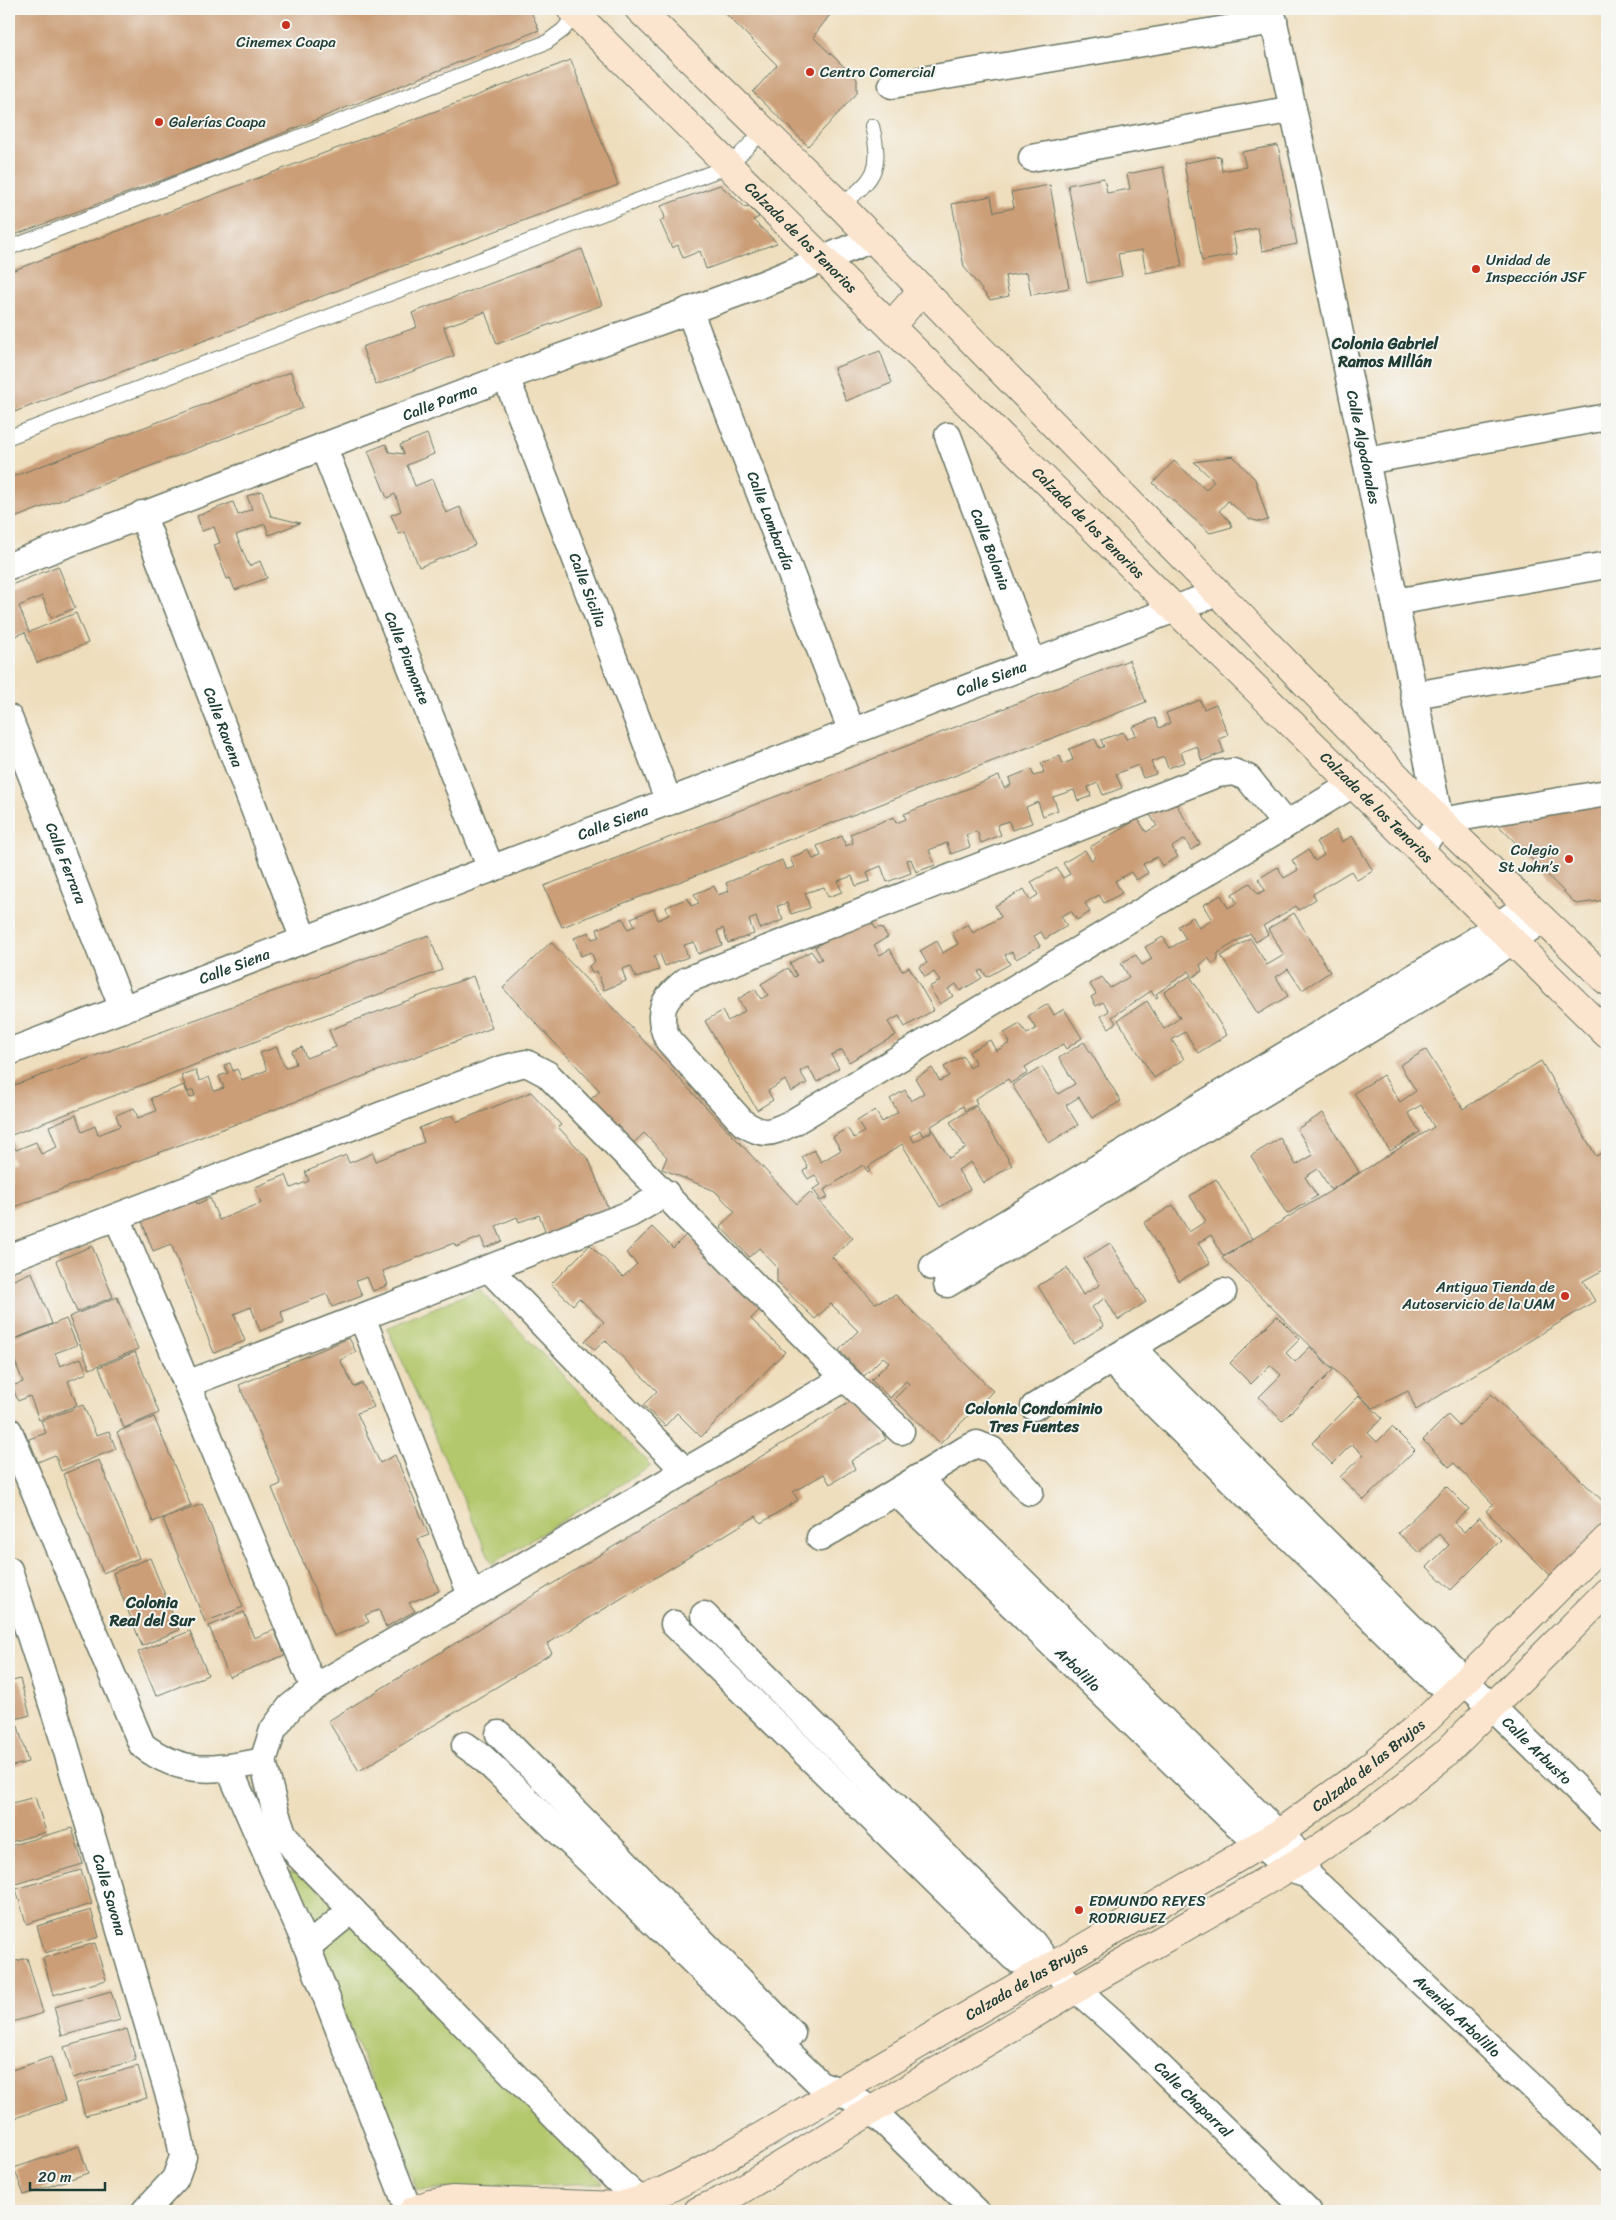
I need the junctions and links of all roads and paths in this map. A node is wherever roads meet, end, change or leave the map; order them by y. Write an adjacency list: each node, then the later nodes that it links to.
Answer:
1 (639, 9): 7 (street)
2 (575, 10): 9 (street, Calzada de los Tenorios); 12 (lane)
3 (1273, 15): 4 (street); 5 (street, Calle Algodonales)
4 (892, 85)
5 (1293, 109): 8 (street); 22 (street, Calle Algodonales)
6 (872, 126): 10 (lane)
7 (763, 131): 9 (lane); 10 (street)
8 (1032, 158)
9 (729, 166): 13 (street, Calzada de los Tenorios); 20 (lane)
10 (841, 206): 11 (street)
11 (872, 239): 13 (street, Calle Parma); 14 (street)
12 (9, 248)
13 (823, 260): 15 (street, Calle Parma); 16 (street, Calzada de los Tenorios)
14 (923, 289): 16 (street); 26 (street)
15 (689, 310): 17 (street, Calle Parma); 35 (street, Calle Lombardía)
16 (891, 326): 28 (street, Calzada de los Tenorios)
17 (506, 378): 21 (street, Calle Parma); 38 (street, Calle Sicilia)
18 (1607, 417): 22 (street)
19 (948, 436): 31 (street, Calle Bolonia)
20 (9, 437)
21 (323, 446): 23 (street, Calle Parma); 42 (street, Calle Piamonte)
22 (1366, 460): 27 (street, Calle Algodonales)
23 (142, 514): 25 (street, Calle Parma); 45 (street, Calle Ravena)
24 (1607, 565): 27 (street)
25 (9, 566)
26 (1217, 593): 28 (street, Calle Siena); 29 (street)
27 (1395, 602): 33 (street, Calle Algodonales)
28 (1175, 609): 31 (street, Calle Siena); 32 (street, Calzada de los Tenorios)
29 (1277, 654): 32 (street); 39 (street)
30 (1607, 661): 33 (street)
31 (1033, 664): 35 (street, Calle Siena)
32 (1239, 671): 36 (street, Calzada de los Tenorios)
33 (1415, 695): 39 (street, Calle Algodonales)
34 (9, 718): 47 (street, Calle Ferrara)
35 (852, 732): 38 (street, Calle Siena)
36 (1353, 784): 40 (street); 41 (street, Calzada de los Tenorios)
37 (1607, 793): 39 (street)
38 (669, 802): 42 (street, Calle Siena)
39 (1440, 821): 41 (street); 43 (street)
40 (1286, 825): 40 (street)
41 (1420, 850): 44 (street, Calzada de los Tenorios)
42 (491, 869): 45 (street, Calle Siena)
43 (1536, 912): 44 (street); 46 (street)
44 (1505, 933): 48 (street, Calzada de los Tenorios); 54 (street)
45 (304, 940): 47 (street, Calle Siena)
46 (1607, 981)
47 (122, 1009): 49 (street, Calle Siena)
48 (1607, 1034)
49 (9, 1052)
50 (666, 1193): 51 (street); 53 (street); 58 (street)
51 (117, 1217): 52 (street); 59 (street)
52 (9, 1258)
53 (488, 1268): 56 (street); 63 (street)
54 (940, 1276)
55 (1223, 1292): 57 (street)
56 (362, 1317): 59 (street); 71 (street)
57 (1122, 1354): 60 (street); 74 (street, Calle Arbusto)
58 (846, 1378): 62 (street); 63 (street)
59 (187, 1384): 75 (street)
60 (1034, 1407)
61 (9, 1431): 80 (street)
62 (901, 1431)
63 (684, 1471): 71 (street)
64 (918, 1478): 65 (street); 66 (street); 82 (street, Arbolillo)
65 (896, 1492): 67 (street); 82 (street, Arbolillo)
66 (1030, 1492)
67 (820, 1538)
68 (1607, 1540): 74 (street, Calzada de las Brujas)
69 (9, 1570): 92 (street, Calle Savona)
70 (1607, 1592): 76 (street)
71 (471, 1595): 75 (street)
72 (704, 1615): 86 (street, Calle Chaparral)
73 (674, 1624): 86 (street)
74 (1466, 1682): 76 (street, Calle Arbusto); 82 (street, Calzada de las Brujas)
75 (314, 1688): 79 (street)
76 (1492, 1707): 81 (street, Calle Arbusto); 83 (street)
77 (499, 1734): 88 (street)
78 (465, 1745): 88 (street)
79 (263, 1760): 80 (street); 84 (street)
80 (229, 1768): 85 (street)
81 (1607, 1819)
82 (1270, 1840): 83 (street, Avenida Arbolillo); 86 (street, Calzada de las Brujas)
83 (1300, 1868): 87 (street); 90 (street, Avenida Arbolillo)
84 (352, 1910): 85 (street); 91 (street)
85 (307, 1947): 93 (street)
86 (1050, 1966): 87 (street, Calle Chaparral); 88 (street, Calzada de las Brujas)
87 (1076, 1989): 89 (street); 97 (street, Calle Chaparral)
88 (840, 2090): 89 (street); 91 (street, Calzada de las Brujas)
89 (872, 2110): 95 (street); 96 (street)
90 (1607, 2158)
91 (648, 2206): 94 (street, Calzada de las Brujas)
92 (145, 2211)
93 (408, 2211)
94 (413, 2211)
95 (698, 2211)
96 (976, 2211)
97 (1308, 2211)

